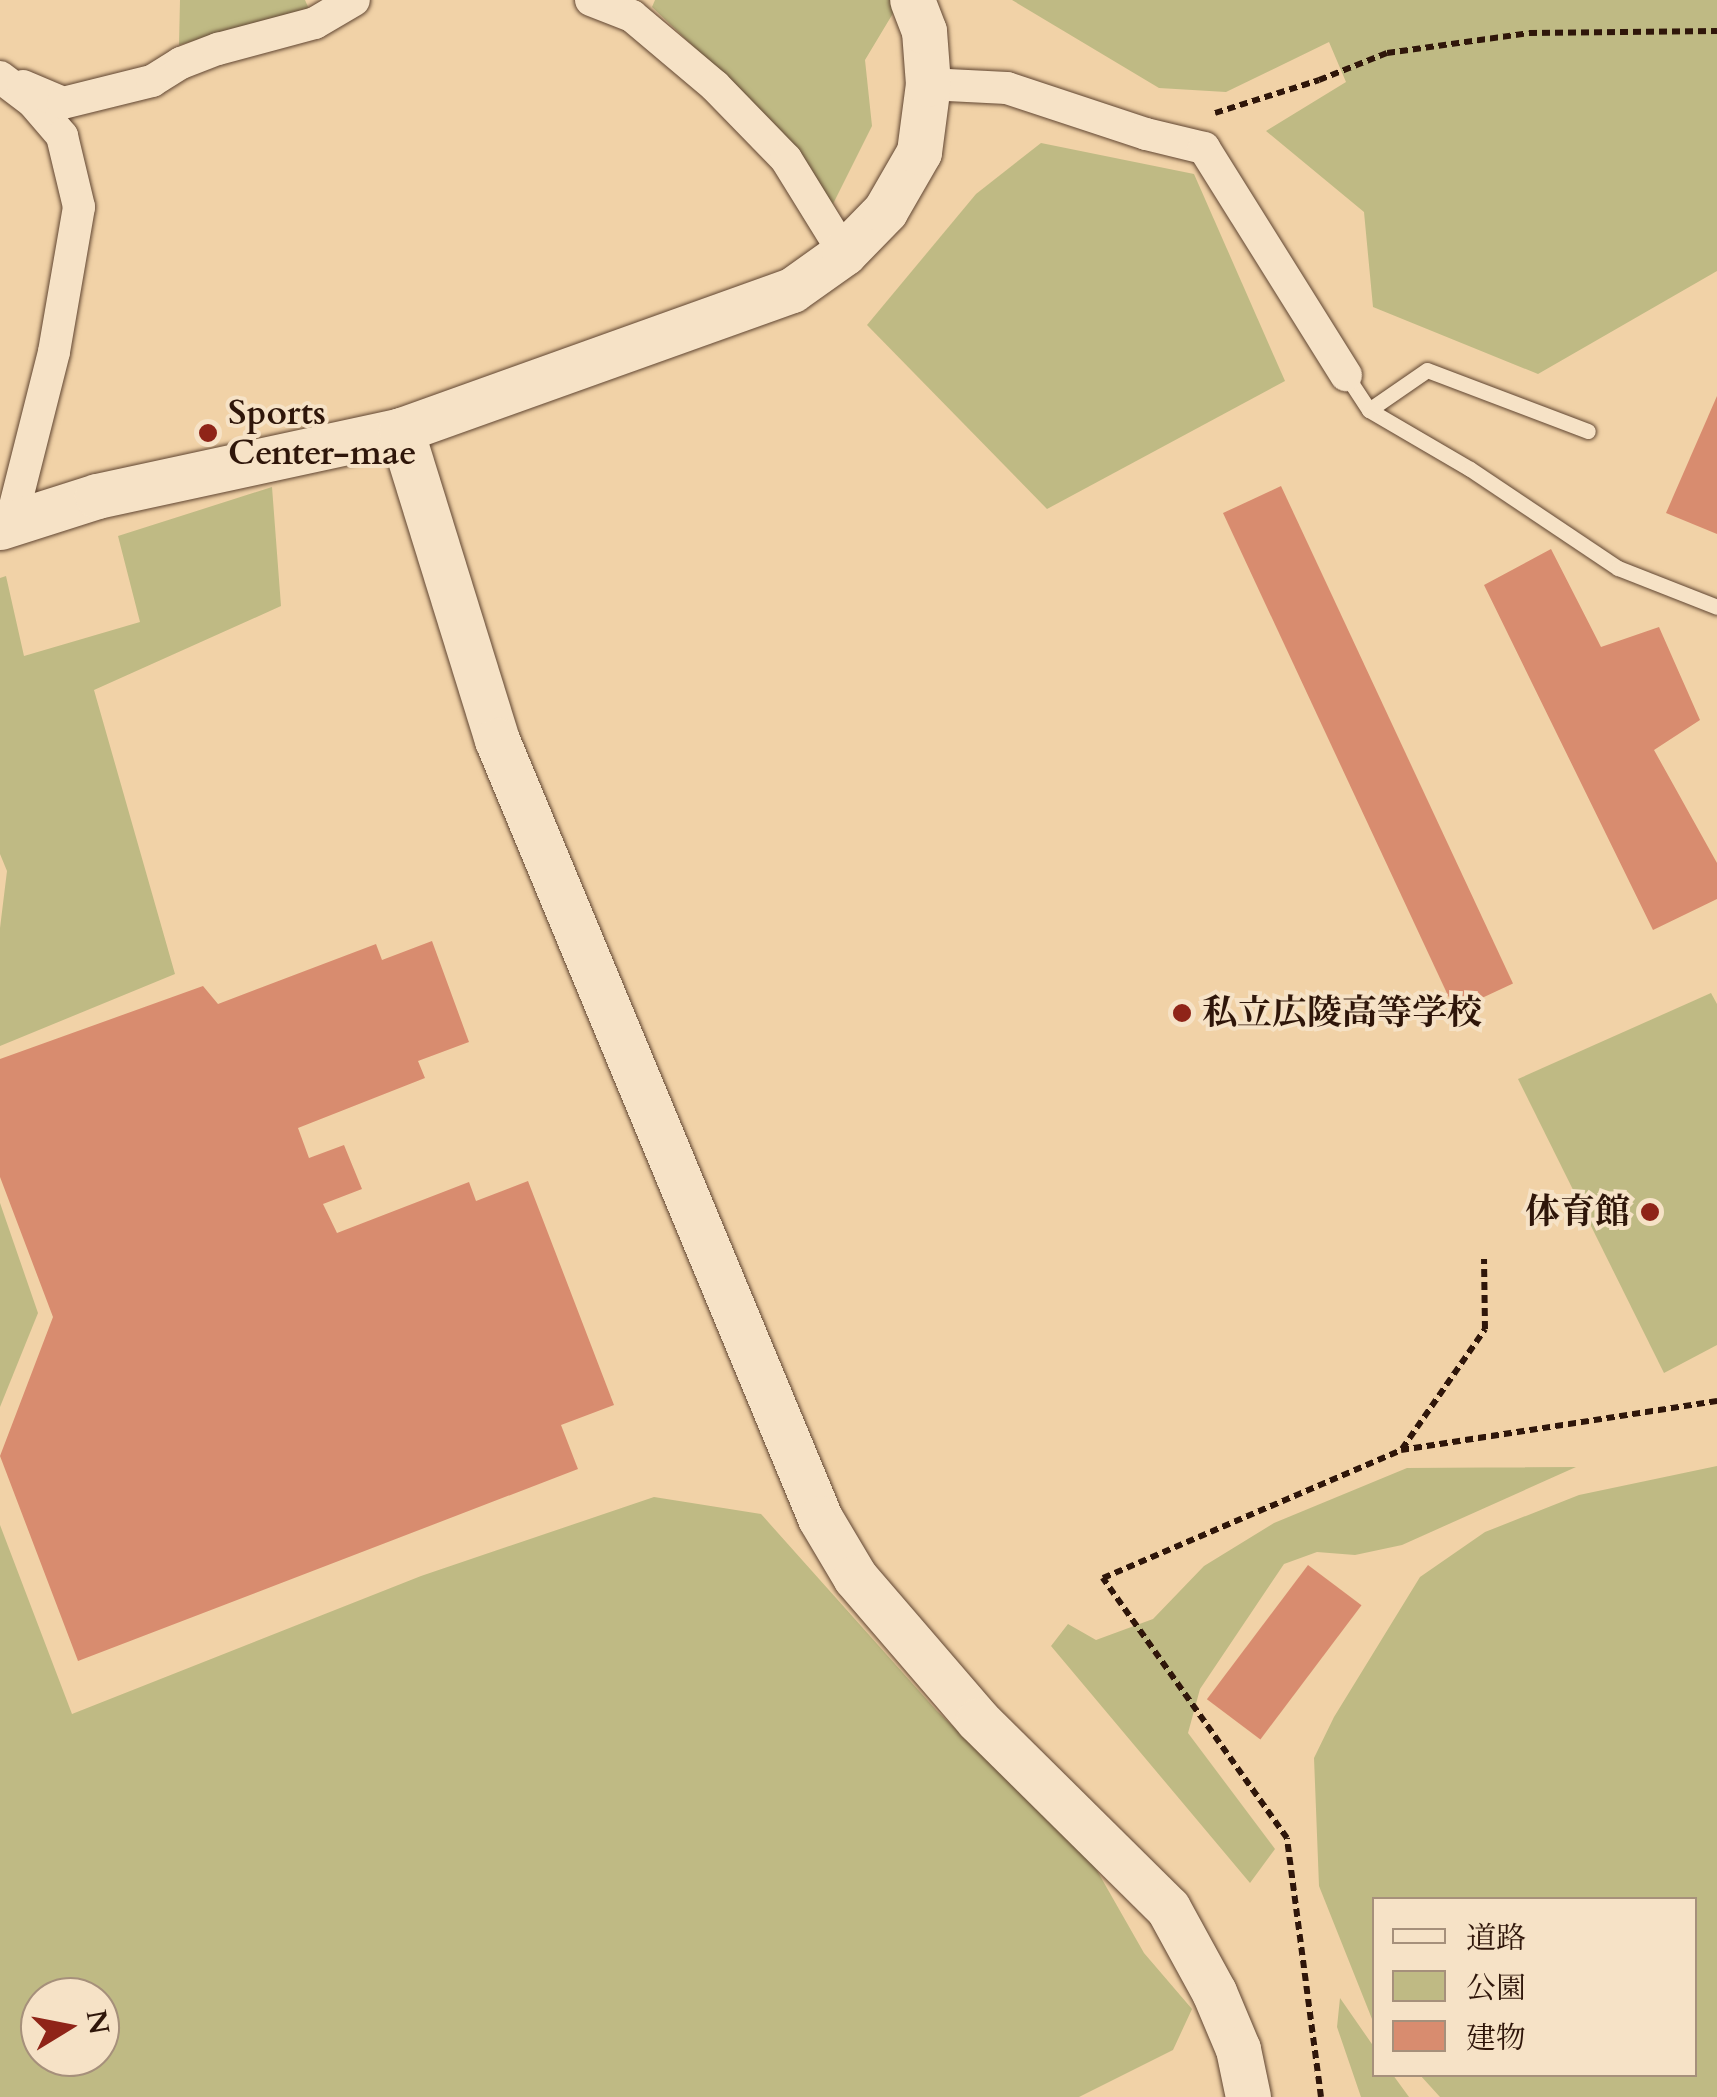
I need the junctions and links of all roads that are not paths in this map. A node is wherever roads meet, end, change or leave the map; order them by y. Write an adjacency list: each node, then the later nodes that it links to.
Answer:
1 (354, 0): 4 (street)
2 (590, 0): 6 (street)
3 (912, 0): 5 (street)
4 (0, 77): 11 (street)
5 (928, 84): 6 (street); 7 (street)
6 (844, 253): 9 (street)
7 (1346, 375): 8 (lane)
8 (1369, 410): 10 (lane); 12 (lane)
9 (401, 430): 11 (street); 13 (street)
10 (1588, 431)
11 (6, 525)
12 (1717, 607)
13 (1248, 2097)

